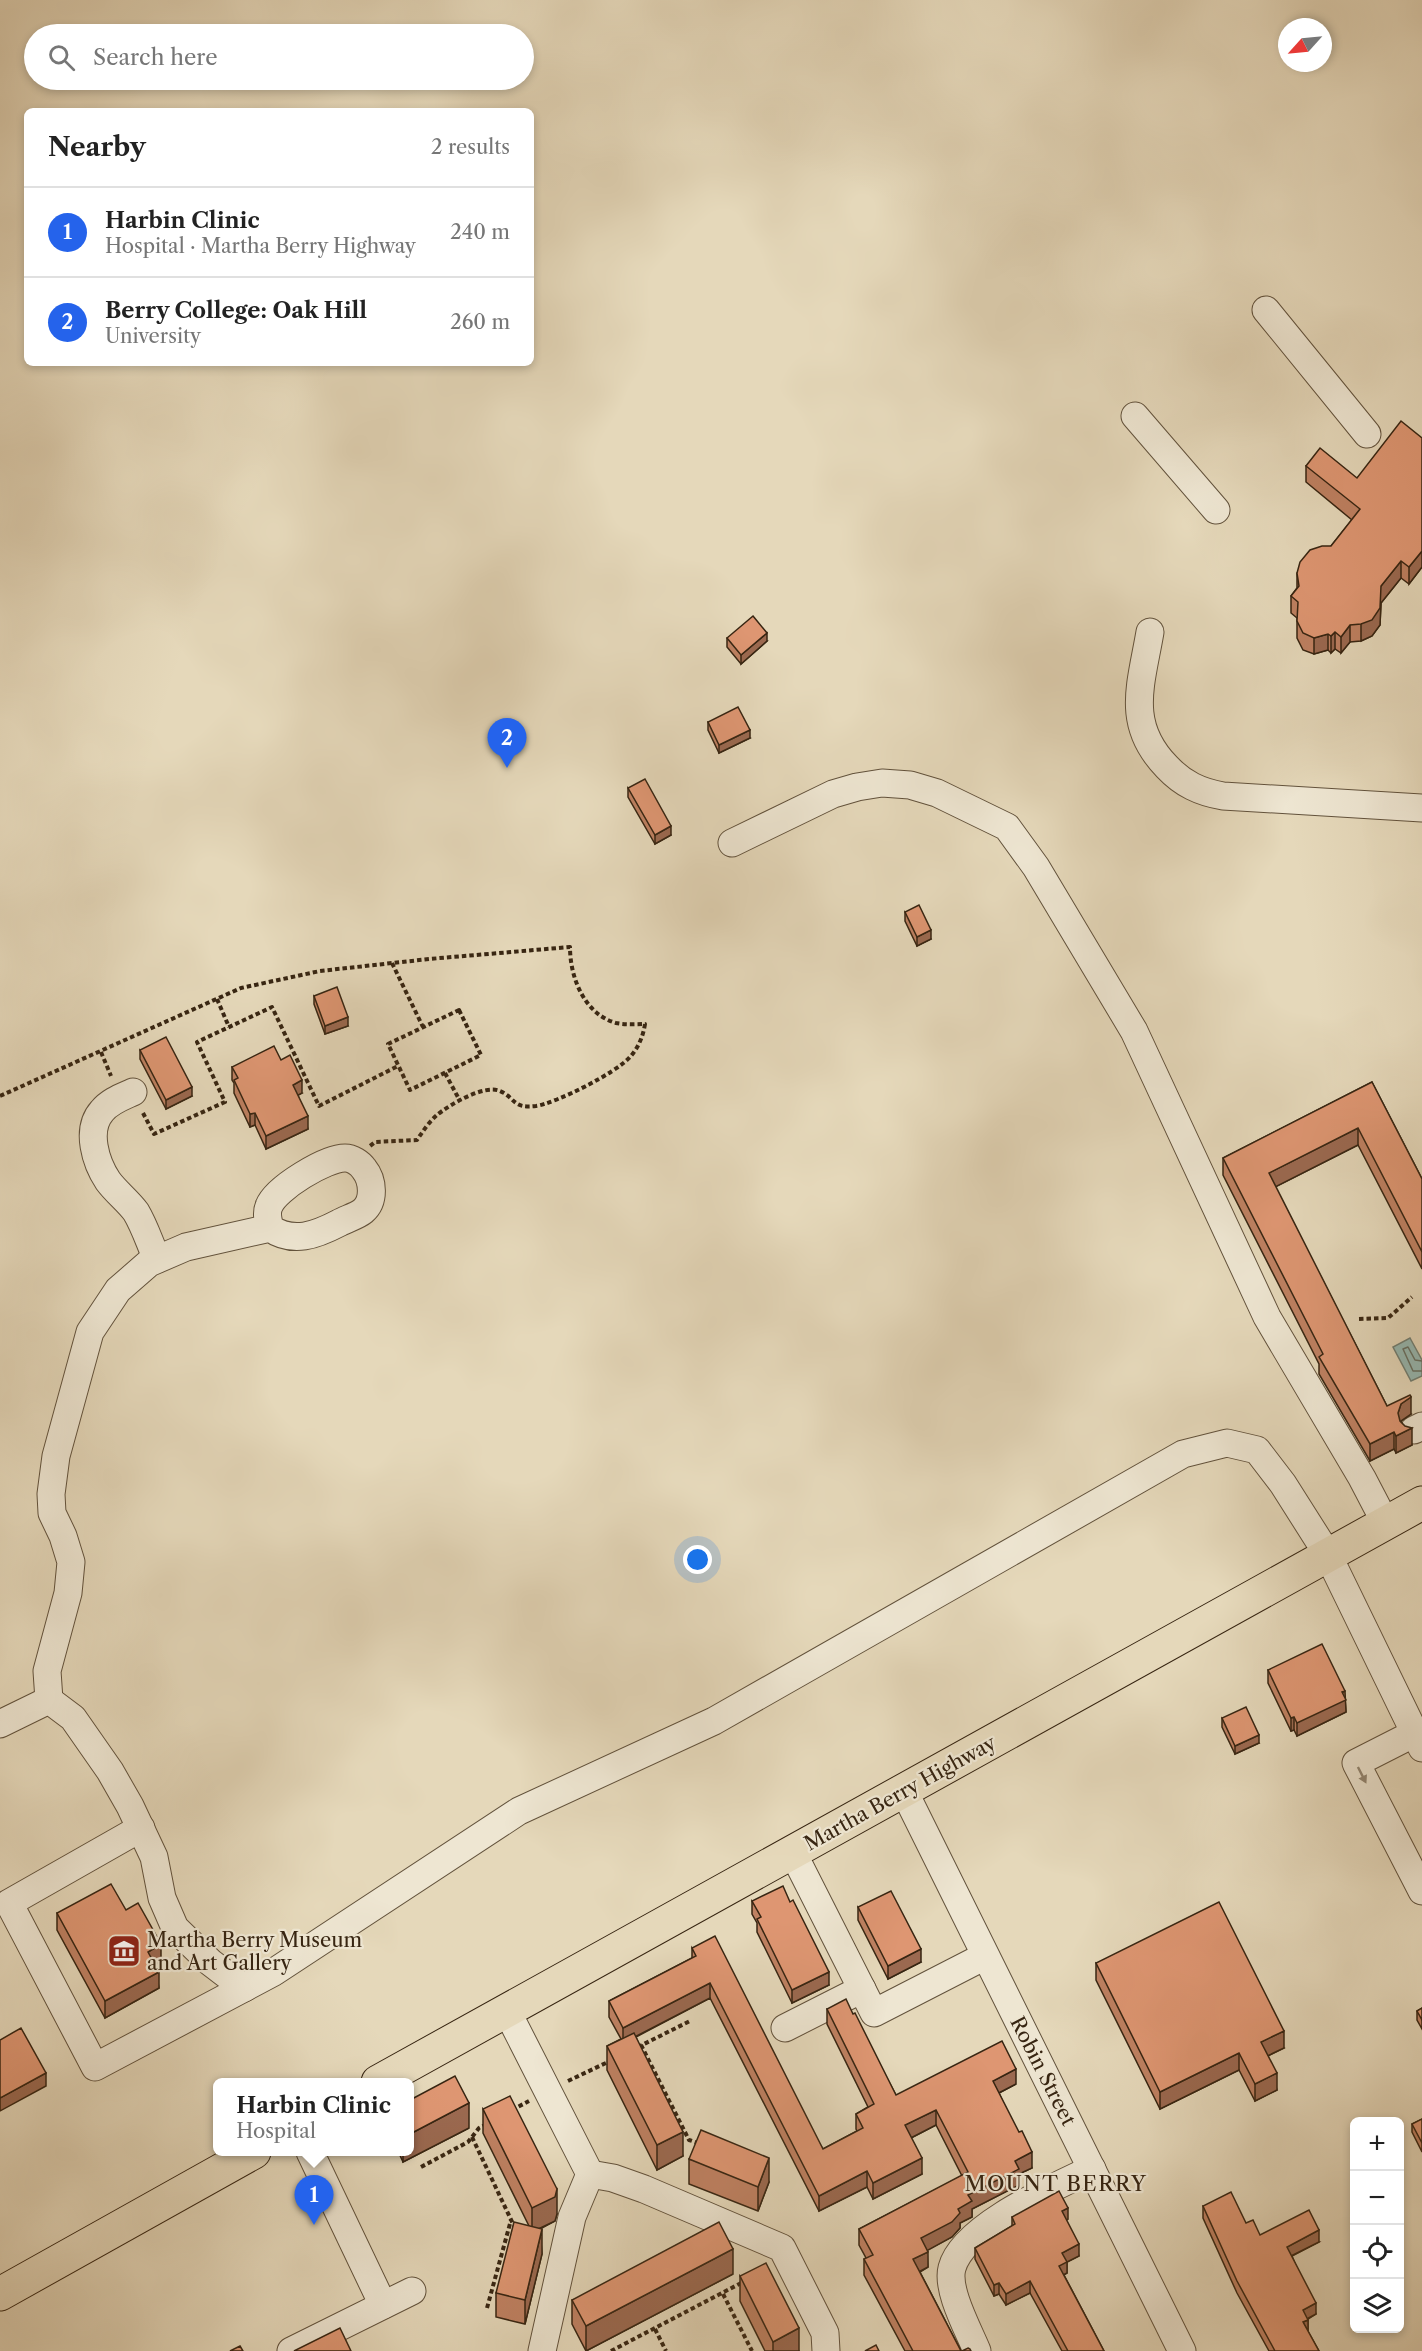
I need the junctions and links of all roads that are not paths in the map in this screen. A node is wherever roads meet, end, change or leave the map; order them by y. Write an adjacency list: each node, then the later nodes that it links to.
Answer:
1 (1266, 310): 3 (street)
2 (1135, 416): 4 (street)
3 (1367, 434)
4 (1216, 510)
5 (1150, 632): 6 (street)
6 (1422, 807)
7 (732, 843): 12 (street)
8 (134, 1092): 10 (street)
9 (270, 1228): 9 (street); 10 (street)
10 (157, 1259): 14 (street)
11 (1422, 1503): 12 (main road, Martha Berry Highway)
12 (1386, 1524): 13 (main road, Martha Berry Highway)
13 (1328, 1555): 16 (street); 17 (main road, Martha Berry Highway); 22 (street)
14 (49, 1700): 15 (street); 18 (street)
15 (0, 1724)
16 (1418, 1740): 20 (street, one-way to 20)
17 (904, 1791): 19 (main road, Martha Berry Highway); 21 (street, Robin Street)
18 (141, 1828): 22 (street); 22 (street)
19 (793, 1853): 23 (street); 24 (main road, Martha Berry Highway)
20 (1422, 1891)
21 (985, 1956): 23 (street); 29 (street, Robin Street)
22 (244, 1988)
23 (862, 1989): 25 (street)
24 (507, 2011): 26 (main road, Martha Berry Highway); 30 (street)
25 (785, 2028)
26 (385, 2078)
27 (245, 2156): 32 (main road)
28 (312, 2156): 33 (street)
29 (1092, 2169): 37 (street); 38 (street, Robin Street)
30 (590, 2174): 35 (street); 36 (street)
31 (412, 2291): 33 (street)
32 (0, 2294)
33 (383, 2305): 34 (street)
34 (291, 2351)
35 (542, 2351)
36 (826, 2351)
37 (977, 2351)
38 (1182, 2351)

